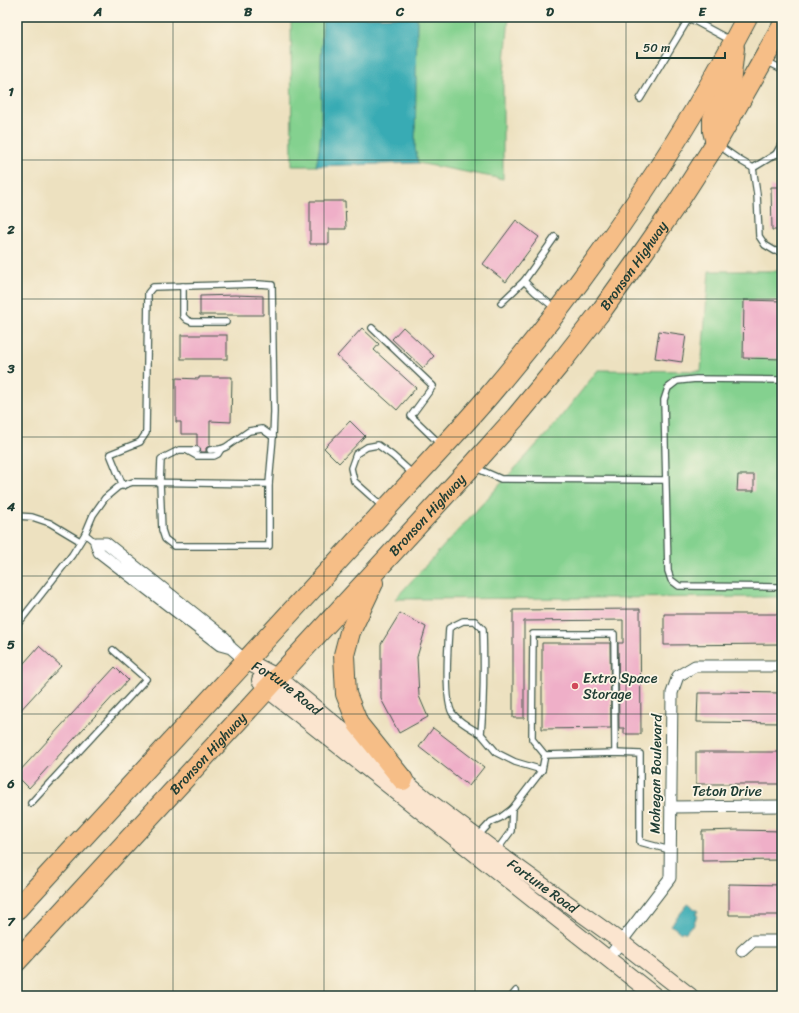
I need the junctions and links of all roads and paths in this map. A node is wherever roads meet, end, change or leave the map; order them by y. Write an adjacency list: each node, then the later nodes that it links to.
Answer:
1 (747, 17): 3 (highway)
2 (782, 26): 4 (highway, Bronson Highway)
3 (734, 42): 6 (lane); 7 (highway); 16 (highway)
4 (764, 60): 5 (lane); 7 (highway, Bronson Highway)
5 (782, 69)
6 (640, 99)
7 (716, 143): 10 (lane); 26 (highway, Bronson Highway)
8 (782, 143): 9 (lane)
9 (779, 154): 10 (lane)
10 (753, 168): 12 (lane)
11 (555, 237): 13 (lane)
12 (782, 251)
13 (524, 281): 15 (lane); 16 (lane)
14 (183, 286): 17 (lane); 20 (lane); 31 (lane)
15 (501, 303)
16 (558, 311): 21 (highway)
17 (226, 322)
18 (372, 328): 21 (lane)
19 (782, 380): 28 (lane)
20 (273, 437): 22 (lane); 30 (lane)
21 (443, 447): 27 (highway)
22 (222, 449): 23 (lane); 25 (lane)
23 (186, 450): 24 (lane); 29 (lane)
24 (196, 450)
25 (210, 450)
26 (472, 466): 28 (lane); 37 (highway, Bronson Highway)
27 (415, 477): 32 (highway); 32 (lane)
28 (666, 480): 38 (lane)
29 (160, 483): 30 (lane); 30 (lane); 31 (lane)
30 (268, 484)
31 (123, 486): 34 (lane)
32 (386, 509): 41 (highway)
33 (17, 516): 35 (lane)
34 (85, 534): 35 (lane); 36 (lane)
35 (80, 541): 39 (lane)
36 (96, 543): 41 (street)
37 (384, 561): 43 (highway, Bronson Highway); 48 (highway)
38 (782, 587)
39 (17, 625)
40 (113, 650): 49 (lane)
41 (246, 661): 43 (main road, Fortune Road); 56 (highway)
42 (782, 666): 51 (street, Mohegan Boulevard)
43 (272, 683): 48 (main road, Fortune Road); 60 (main road, Fortune Road); 61 (highway, Bronson Highway)
44 (481, 734): 44 (lane); 47 (lane)
45 (615, 753): 46 (lane); 46 (lane); 54 (lane)
46 (545, 755): 47 (lane)
47 (542, 770): 52 (lane)
48 (403, 780): 53 (main road, Fortune Road)
49 (31, 803)
50 (782, 806): 51 (street, Teton Drive)
51 (671, 807): 54 (street, Mohegan Boulevard)
52 (512, 810): 53 (lane); 55 (lane)
53 (476, 837): 55 (main road, Fortune Road)
54 (670, 850): 58 (street, Mohegan Boulevard)
55 (496, 852): 58 (main road, Fortune Road)
56 (17, 909)
57 (782, 941): 59 (street)
58 (621, 942): 60 (street, Mohegan Boulevard); 63 (main road, Fortune Road)
59 (742, 951)
60 (608, 958): 62 (main road, Fortune Road)
61 (17, 961)
62 (655, 996)
63 (690, 996)

